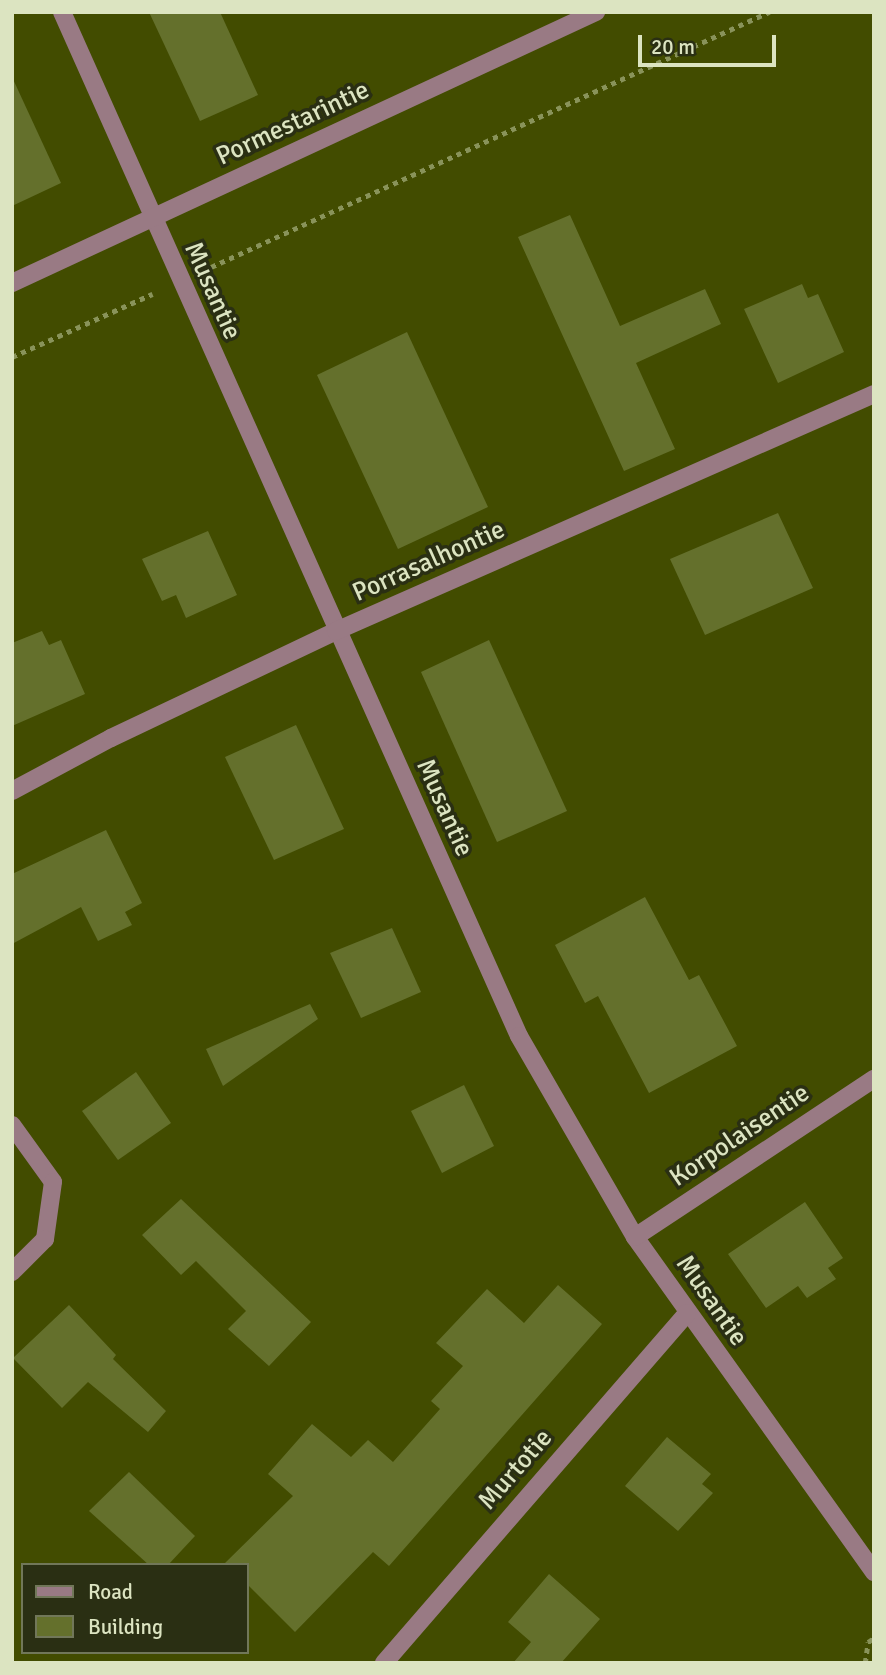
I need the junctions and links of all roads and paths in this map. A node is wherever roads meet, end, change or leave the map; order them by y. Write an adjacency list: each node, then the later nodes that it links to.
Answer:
1 (62, 12): 4 (street, Musantie)
2 (596, 12): 4 (street, Pormestarintie)
3 (769, 12): 5 (path)
4 (153, 219): 5 (street, Musantie); 6 (street, Pormestarintie)
5 (179, 282): 7 (path); 9 (street, Musantie)
6 (12, 283)
7 (12, 357)
8 (874, 394): 9 (street, Porrasalhontie)
9 (336, 631): 10 (street, Porrasalhontie); 13 (street, Musantie)
10 (12, 791)
11 (874, 1079): 13 (street, Korpolaisentie)
12 (12, 1125): 14 (street)
13 (635, 1237): 15 (street, Musantie)
14 (12, 1272)
15 (687, 1312): 16 (street, Musantie); 18 (street, Murtotie)
16 (874, 1572)
17 (874, 1638): 19 (path)
18 (384, 1663)
19 (865, 1663)

